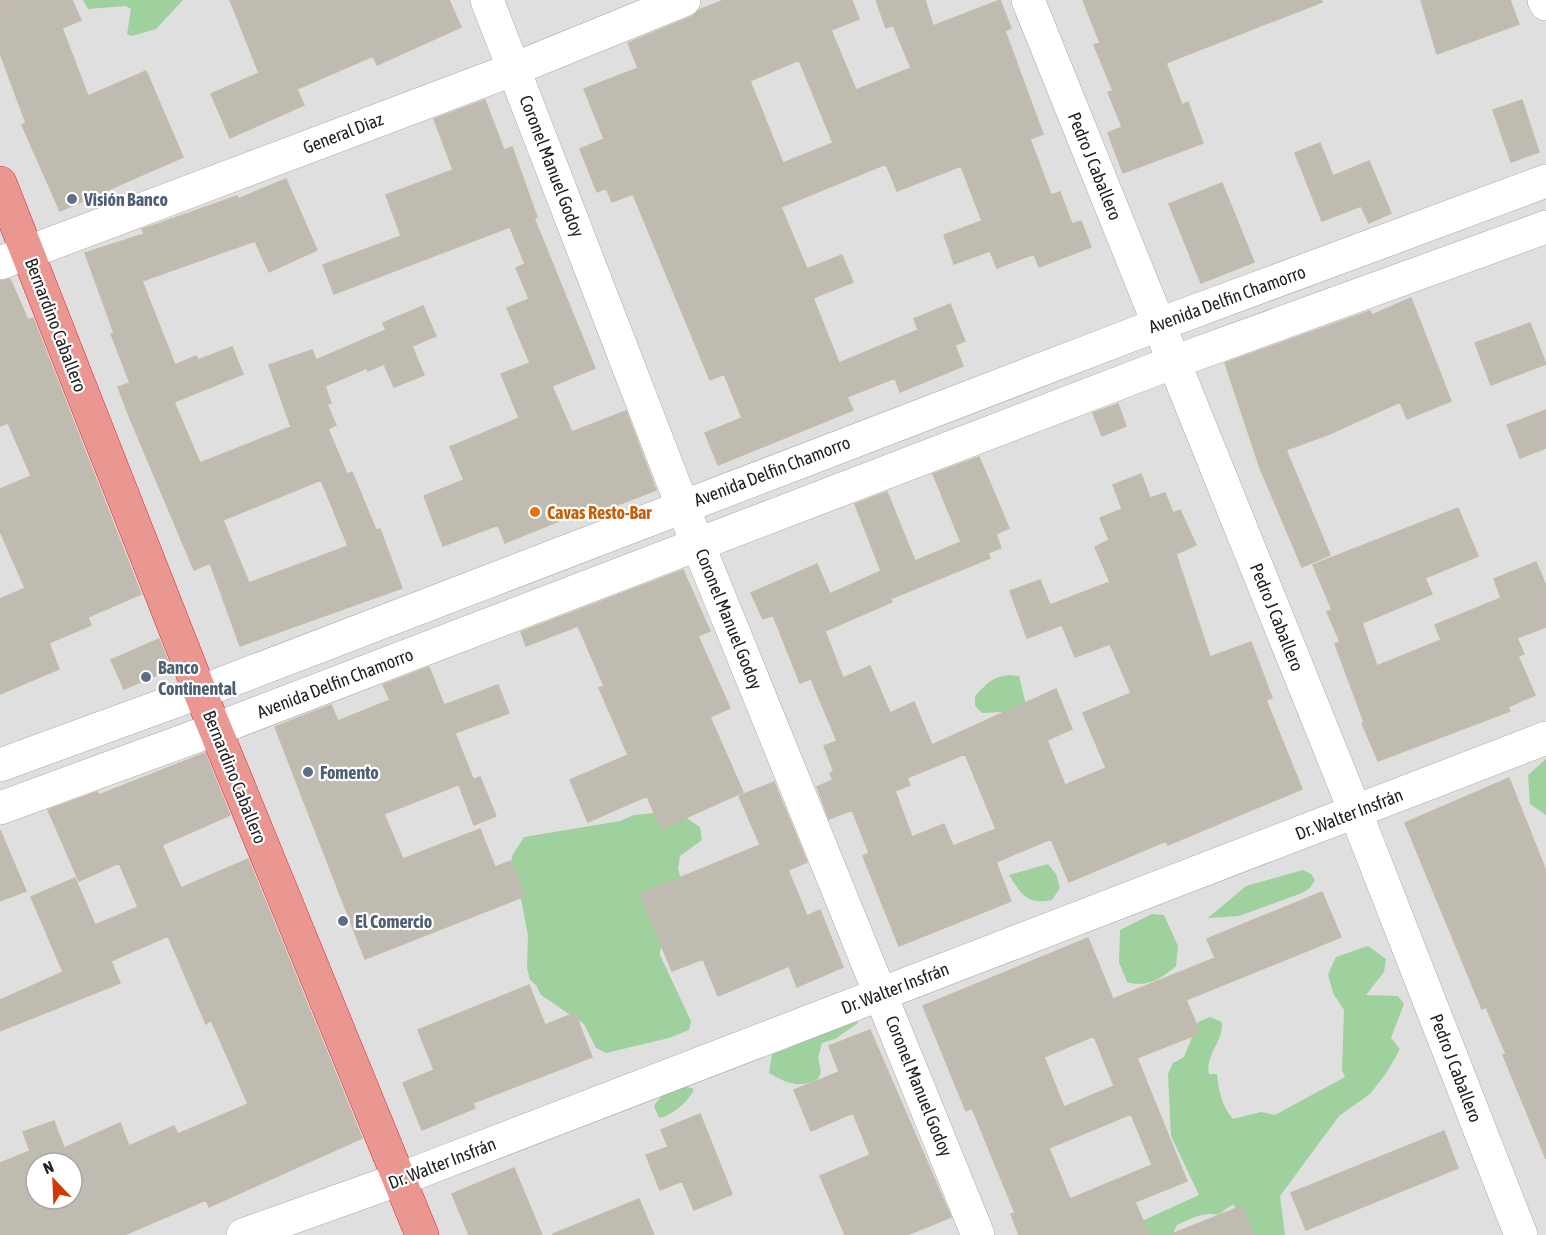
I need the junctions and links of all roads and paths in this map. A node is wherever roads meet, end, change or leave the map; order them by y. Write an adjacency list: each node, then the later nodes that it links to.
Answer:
1 (487, 0): 4 (street, Coronel Manuel Godoy)
2 (684, 0): 4 (street, General Diaz)
3 (1028, 0): 9 (street, Pedro J Caballero)
4 (514, 69): 8 (street, General Diaz); 11 (street, Coronel Manuel Godoy)
5 (1546, 181): 9 (street, Avenida Delfin Chamorro)
6 (0, 183): 8 (highway, Bernardino Caballero)
7 (1546, 227): 10 (street, Avenida Delfin Chamorro)
8 (14, 257): 13 (highway, Bernardino Caballero)
9 (1160, 324): 10 (street, Pedro J Caballero); 11 (street, Avenida Delfin Chamorro)
10 (1174, 362): 12 (street, Avenida Delfin Chamorro); 18 (street, Pedro J Caballero)
11 (682, 505): 12 (street, Coronel Manuel Godoy); 13 (street, Avenida Delfin Chamorro)
12 (699, 543): 14 (street, Avenida Delfin Chamorro); 19 (street, Coronel Manuel Godoy)
13 (200, 692): 14 (highway, Bernardino Caballero); 16 (street, Avenida Delfin Chamorro)
14 (216, 729): 17 (street, Avenida Delfin Chamorro); 20 (highway, Bernardino Caballero)
15 (1546, 738): 18 (street, Dr. Walter Insfrán)
16 (0, 765)
17 (0, 808)
18 (1355, 811): 19 (street, Dr. Walter Insfrán); 24 (street, Pedro J Caballero)
19 (882, 993): 20 (street, Dr. Walter Insfrán); 23 (street, Coronel Manuel Godoy)
20 (400, 1179): 21 (street, Dr. Walter Insfrán); 22 (highway, Bernardino Caballero)
21 (243, 1235)
22 (422, 1235)
23 (978, 1235)
24 (1521, 1235)

